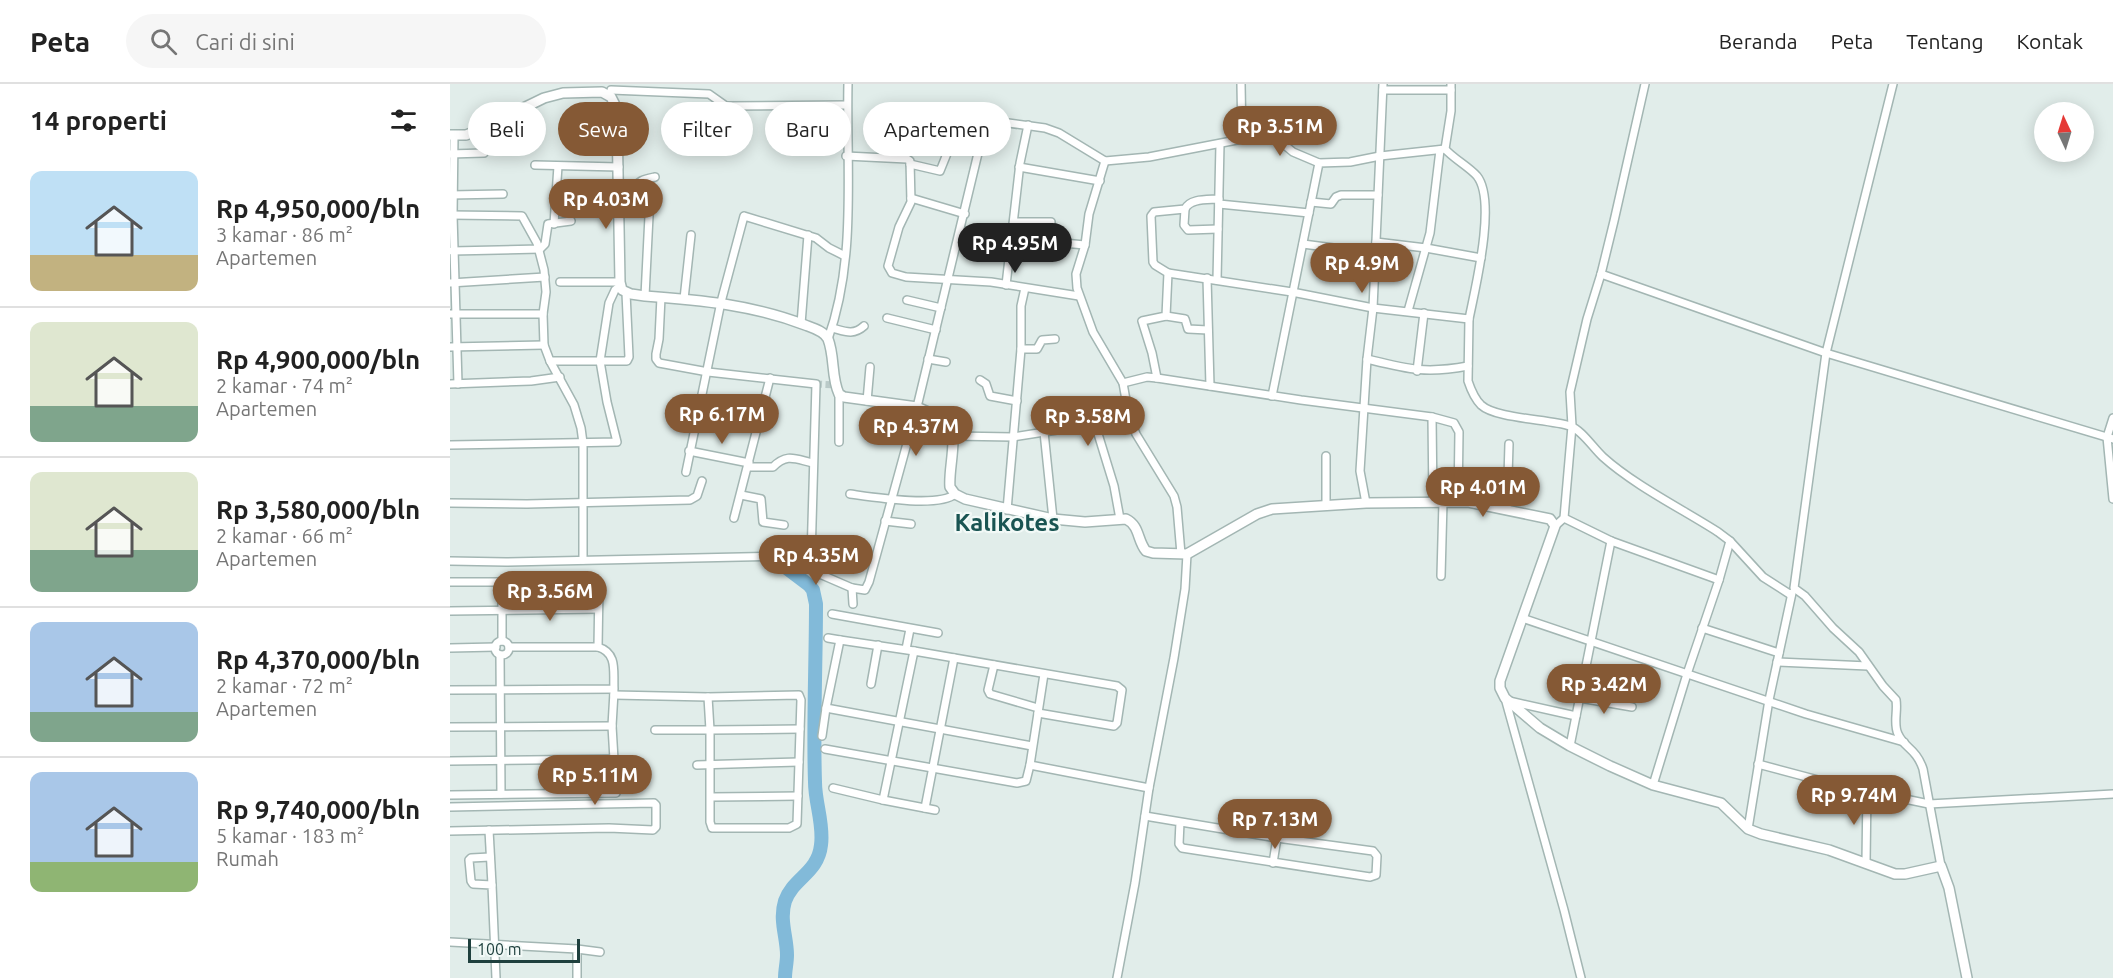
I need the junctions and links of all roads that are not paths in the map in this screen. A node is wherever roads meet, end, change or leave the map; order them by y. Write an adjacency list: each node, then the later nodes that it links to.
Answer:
1 (848, 84): 8 (street)
2 (1241, 84): 13 (street)
3 (1645, 84): 61 (street)
4 (1893, 84): 97 (street)
5 (1383, 87): 6 (street); 21 (street)
6 (1451, 87): 15 (street)
7 (611, 90): 9 (street); 12 (street); 27 (street)
8 (847, 102)
9 (765, 106)
10 (1011, 123): 11 (street)
11 (1028, 125): 22 (street); 28 (street)
12 (452, 135): 16 (street)
13 (1242, 139): 14 (street); 23 (street)
14 (1220, 144): 22 (street); 36 (street)
15 (1442, 149): 21 (street); 55 (street); 59 (street)
16 (452, 154): 17 (street); 33 (street)
17 (468, 154)
18 (846, 156): 24 (street); 58 (street)
19 (946, 156): 24 (street)
20 (978, 156): 40 (street)
21 (1380, 156): 23 (street); 34 (street)
22 (1105, 161): 30 (street)
23 (1319, 163): 37 (street)
24 (910, 164): 35 (street)
25 (535, 165): 26 (street)
26 (558, 166): 27 (street); 46 (street)
27 (619, 167): 31 (street)
28 (1019, 167): 30 (street); 44 (street)
29 (655, 177): 31 (street)
30 (1100, 181): 53 (street)
31 (619, 191): 69 (street)
32 (503, 194): 33 (street)
33 (451, 195): 41 (street)
34 (1378, 195): 37 (street); 51 (street)
35 (910, 198): 40 (street); 64 (street)
36 (1219, 201): 38 (street); 39 (street); 47 (street)
37 (1311, 202): 39 (street)
38 (1185, 209): 47 (street); 60 (street)
39 (1309, 213): 52 (street)
40 (964, 214): 64 (street)
41 (451, 215): 54 (street); 57 (street)
42 (649, 216): 72 (street)
43 (571, 221): 46 (street)
44 (1014, 222): 45 (street); 68 (street)
45 (1051, 222)
46 (555, 224): 54 (street)
47 (1218, 230): 65 (street)
48 (691, 235): 75 (street)
49 (808, 235): 58 (street); 77 (street); 87 (street)
50 (1052, 242): 53 (street)
51 (1377, 242): 55 (street); 79 (street)
52 (1304, 244): 56 (street); 71 (street)
53 (1084, 245): 73 (street)
54 (540, 248): 57 (street); 62 (street)
55 (1426, 248): 59 (street); 80 (street)
56 (1341, 249)
57 (452, 251): 67 (street)
58 (845, 256): 89 (street)
59 (1481, 258): 86 (street)
60 (1168, 273): 63 (street); 84 (street)
61 (1601, 274): 97 (street); 124 (street)
62 (545, 277): 67 (street); 82 (street)
63 (1207, 278): 65 (street); 91 (street)
64 (949, 279): 68 (street); 78 (street)
65 (1217, 280): 71 (street)
66 (560, 282): 69 (street)
67 (453, 283): 81 (street)
68 (1006, 285): 70 (street)
69 (622, 287): 72 (street); 101 (street); 101 (street)
70 (1025, 288): 73 (street); 96 (street)
71 (1292, 292): 79 (street); 115 (street)
72 (645, 296): 74 (street)
73 (1079, 296): 111 (street)
74 (661, 297): 75 (street); 106 (street)
75 (684, 299): 77 (street)
76 (907, 300): 78 (street)
77 (721, 302): 87 (street); 106 (street)
78 (940, 308): 90 (street)
79 (1373, 308): 80 (street); 99 (street)
80 (1408, 311): 83 (street)
81 (453, 314): 82 (street); 95 (street)
82 (543, 314): 94 (street)
83 (1424, 314): 86 (street); 105 (street)
84 (1166, 316): 91 (street); 109 (street)
85 (887, 318): 90 (street)
86 (1469, 319): 103 (street)
87 (801, 324): 92 (street)
88 (864, 326): 89 (street)
89 (832, 328): 92 (street)
90 (936, 330): 98 (street)
91 (1208, 330): 113 (street)
92 (828, 339): 114 (street)
93 (1055, 339): 96 (street)
94 (544, 345): 95 (street); 100 (street)
95 (454, 347): 112 (street)
96 (1021, 349): 117 (street)
97 (1826, 353): 128 (street); 173 (street)
98 (928, 359): 102 (street); 118 (street)
99 (1367, 359): 105 (street); 119 (street)
100 (550, 360): 101 (street); 107 (street)
101 (600, 362): 130 (street)
102 (946, 362)
103 (1468, 366): 105 (street); 124 (street)
104 (870, 367): 116 (street)
105 (1417, 371)
106 (708, 372): 108 (street); 133 (street)
107 (560, 377): 112 (street); 130 (street)
108 (770, 378): 135 (street); 136 (street)
109 (1157, 378): 111 (street); 113 (street)
110 (980, 380): 117 (street)
111 (1123, 383): 120 (street)
112 (454, 384)
113 (1210, 386): 115 (street)
114 (839, 394): 116 (street); 129 (street)
115 (1272, 396): 119 (street)
116 (867, 401): 118 (street)
117 (1017, 401): 127 (street)
118 (917, 407): 126 (street); 142 (street)
119 (1364, 409): 121 (street); 147 (street)
120 (1129, 417): 123 (street); 164 (street)
121 (1432, 417): 144 (street); 145 (street)
122 (2113, 418): 128 (street)
123 (1095, 424): 125 (street); 155 (street)
124 (1572, 426): 152 (street); 161 (street)
125 (1044, 432): 127 (street); 154 (street)
126 (953, 436): 127 (street); 140 (street)
127 (1013, 436): 150 (street)
128 (2110, 438): 143 (street)
129 (839, 441)
130 (583, 443): 132 (street); 146 (street)
131 (1509, 444): 151 (street)
132 (450, 445)
133 (689, 450): 136 (street); 137 (street)
134 (1326, 456): 149 (street)
135 (813, 463): 136 (street); 162 (street)
136 (749, 465): 141 (street)
137 (686, 472)
138 (702, 481): 146 (street)
139 (850, 494): 142 (street)
140 (955, 494): 142 (street); 150 (street)
141 (741, 495): 153 (street); 158 (street)
142 (891, 499): 156 (street)
143 (2113, 499)
144 (1438, 502): 145 (street); 147 (street); 168 (street)
145 (1458, 502): 151 (street)
146 (583, 503): 148 (street); 166 (street)
147 (1366, 503): 149 (street)
148 (450, 504)
149 (1326, 506): 164 (street)
150 (1007, 510): 154 (street)
151 (1507, 510): 159 (street)
152 (1564, 518): 159 (street); 160 (street)
153 (734, 519)
154 (1053, 519): 155 (street)
155 (1119, 519): 164 (street)
156 (885, 520): 157 (street); 172 (street)
157 (911, 524)
158 (784, 525)
159 (1555, 526): 179 (street)
160 (1611, 541): 169 (street); 185 (street)
161 (1730, 541): 169 (street); 173 (street)
162 (812, 544): 163 (street); 165 (street)
163 (839, 544)
164 (1184, 554): 239 (street)
165 (811, 558): 166 (street); 172 (street)
166 (583, 560): 167 (street)
167 (450, 561)
168 (1441, 576)
169 (1719, 580): 180 (street)
170 (450, 582): 171 (street)
171 (502, 582): 175 (street); 177 (street)
172 (852, 588): 174 (street)
173 (1792, 592): 194 (street); 199 (street)
174 (853, 604)
175 (598, 609): 177 (street); 190 (street)
176 (450, 611): 177 (street)
177 (502, 611): 186 (street)
178 (832, 614): 181 (street)
179 (1522, 618): 185 (street); 208 (street)
180 (1702, 628): 194 (street); 200 (street)
181 (910, 629): 182 (street); 192 (street)
182 (938, 633)
183 (828, 638): 184 (street)
184 (840, 640): 187 (street); 211 (street)
185 (1590, 641): 200 (street); 207 (street)
186 (502, 642): 188 (street); 189 (street)
187 (878, 645): 192 (street); 202 (street)
188 (496, 647): 191 (street); 195 (street)
189 (509, 647): 190 (street); 195 (street)
190 (598, 647): 205 (street)
191 (450, 648)
192 (906, 650): 193 (street)
193 (914, 651): 196 (street); 214 (street)
194 (1779, 653): 197 (street)
195 (502, 655): 204 (street)
196 (954, 658): 198 (street); 219 (street)
197 (1777, 662): 199 (street); 209 (street)
198 (994, 665): 201 (street); 212 (street)
199 (1868, 666): 223 (street)
200 (1687, 674): 209 (street); 237 (street)
201 (1044, 675): 212 (street); 212 (street)
202 (871, 684)
203 (450, 690): 204 (street)
204 (502, 692): 205 (street); 217 (street)
205 (616, 693): 206 (street); 215 (street)
206 (708, 697): 218 (street); 221 (street)
207 (1580, 698): 210 (street); 213 (street)
208 (1507, 699): 213 (street); 225 (street); 269 (street)
209 (1769, 700): 223 (street); 233 (street)
210 (1632, 707)
211 (826, 708): 214 (street); 222 (street)
212 (1038, 711): 224 (street)
213 (1576, 716): 225 (street)
214 (899, 721): 219 (street); 229 (street)
215 (612, 726): 217 (street); 227 (street)
216 (450, 727): 217 (street)
217 (499, 727): 230 (street)
218 (800, 729): 221 (street); 231 (street)
219 (941, 729): 224 (street); 236 (street)
220 (655, 730): 221 (street)
221 (710, 730): 232 (street)
222 (822, 736)
223 (1904, 742): 247 (street)
224 (1032, 746): 235 (street)
225 (1570, 746): 237 (street)
226 (825, 749): 229 (street)
227 (615, 759): 230 (street); 241 (street)
228 (450, 761): 230 (street)
229 (892, 761): 236 (street); 246 (street)
230 (499, 762): 241 (street)
231 (799, 762): 232 (street); 244 (street)
232 (711, 764): 234 (street); 245 (street)
233 (1758, 764): 240 (street); 253 (street)
234 (697, 765)
235 (1030, 765): 236 (street); 239 (street)
236 (933, 768): 249 (street)
237 (1653, 784): 253 (street)
238 (833, 788): 246 (street)
239 (1149, 788): 251 (street)
240 (1867, 790): 247 (street); 259 (street)
241 (501, 794): 243 (street)
242 (2113, 794): 247 (street)
243 (450, 795)
244 (798, 796): 245 (street); 245 (street)
245 (711, 797)
246 (884, 800): 249 (street)
247 (1929, 804): 260 (street)
248 (450, 807): 254 (street)
249 (925, 808): 250 (street)
250 (935, 810)
251 (1145, 816): 252 (street); 268 (street)
252 (1180, 822): 256 (street); 258 (street)
253 (1748, 829): 259 (street)
254 (489, 830): 255 (street); 257 (street)
255 (450, 831)
256 (1277, 838): 258 (street); 258 (street)
257 (490, 857): 261 (street); 261 (street)
258 (1273, 862)
259 (1866, 862): 260 (street)
260 (1941, 866): 270 (street)
261 (492, 885): 263 (street)
262 (450, 942): 263 (street)
263 (495, 944): 264 (street); 266 (street)
264 (577, 949): 265 (street); 267 (street)
265 (600, 952)
266 (496, 978)
267 (577, 978)
268 (1117, 978)
269 (1581, 978)
270 (1967, 978)

